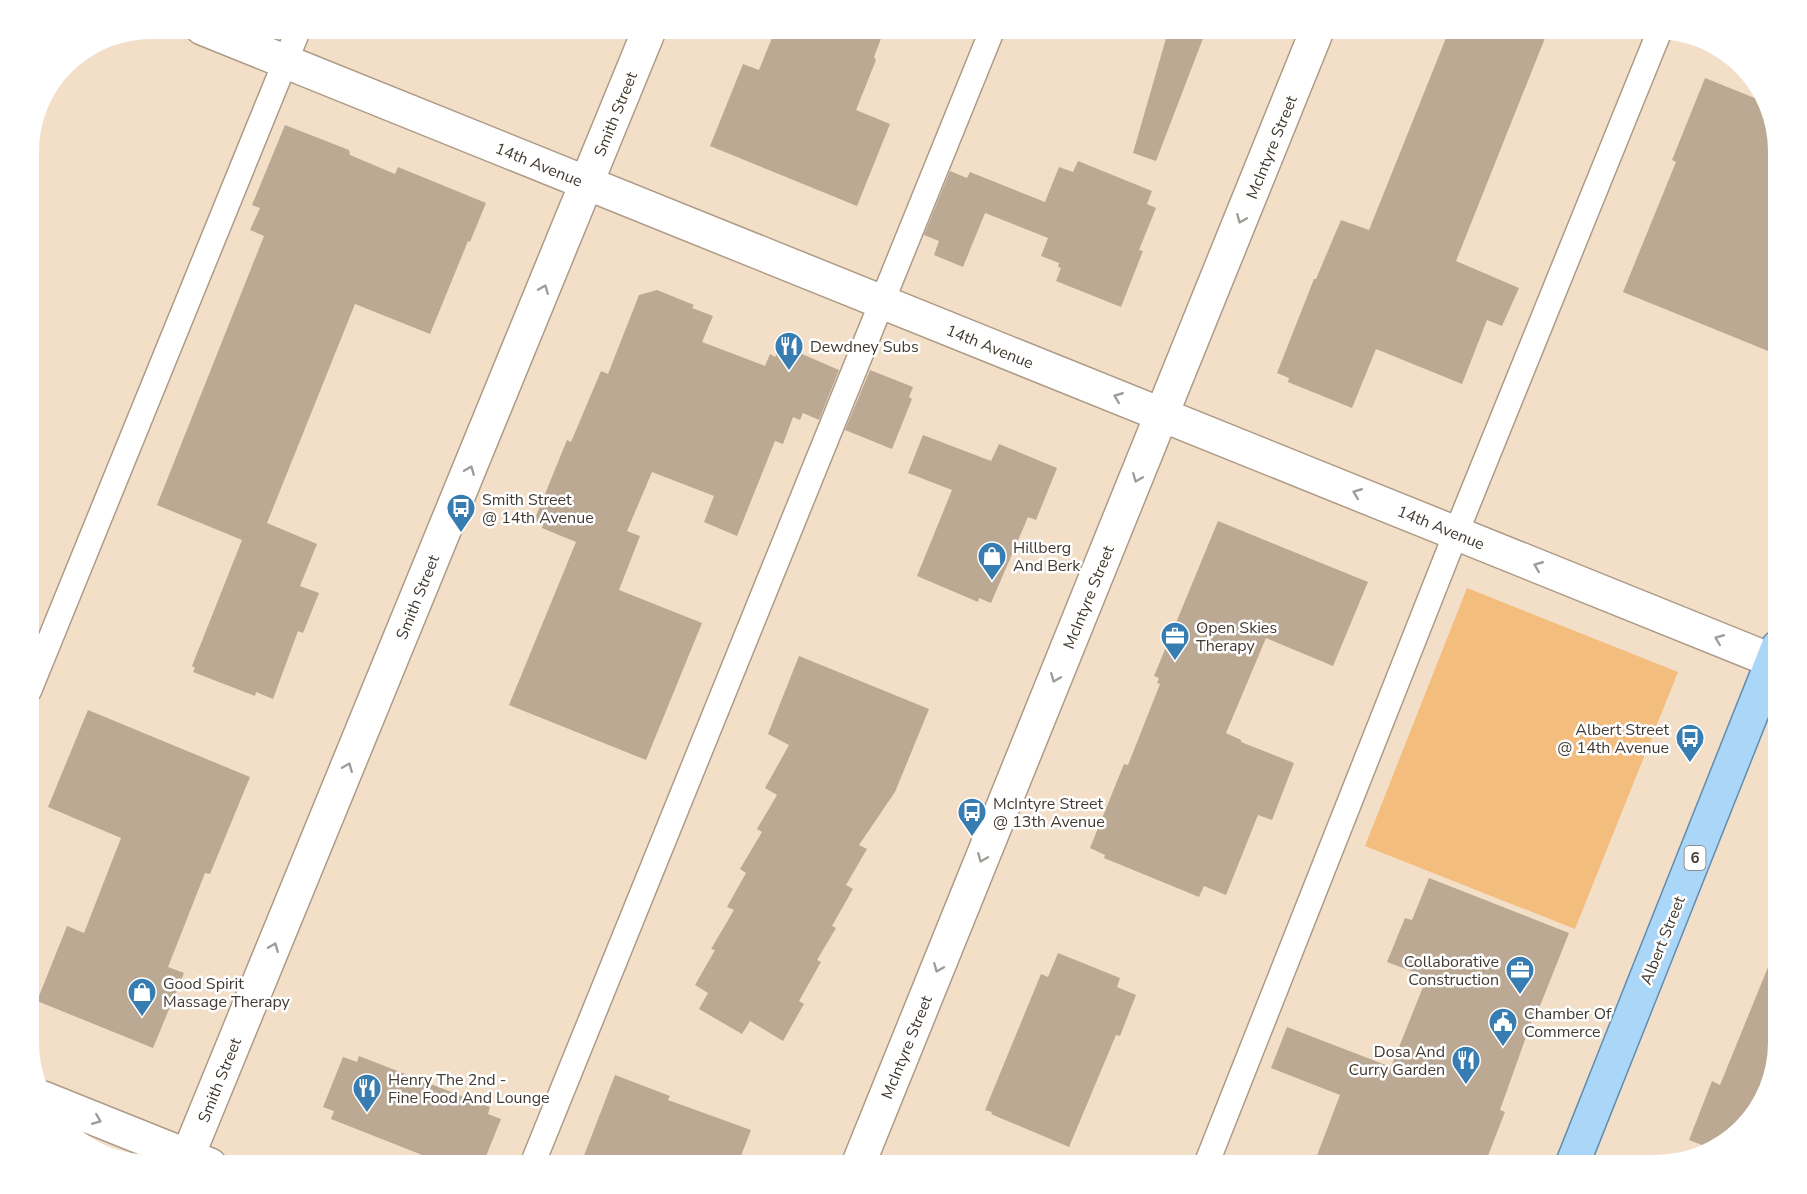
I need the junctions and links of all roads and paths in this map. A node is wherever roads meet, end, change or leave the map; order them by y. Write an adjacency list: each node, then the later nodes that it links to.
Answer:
1 (229, 39): 7 (street, 14th Avenue)
2 (295, 39): 7 (lane)
3 (646, 39): 8 (street, Smith Street)
4 (989, 39): 9 (lane)
5 (1314, 39): 10 (street, McIntyre Street, one-way to 10)
6 (1656, 39): 11 (lane)
7 (286, 62): 8 (street, 14th Avenue); 13 (lane)
8 (587, 183): 9 (street, 14th Avenue); 17 (street, Smith Street, one-way to 8)
9 (882, 302): 10 (street, 14th Avenue, one-way to 9); 18 (lane)
10 (1162, 415): 11 (street, 14th Avenue, one-way to 10); 19 (street, McIntyre Street, one-way to 19)
11 (1456, 533): 12 (street, 14th Avenue, one-way to 11); 20 (lane)
12 (1768, 654)
13 (39, 667)
14 (1768, 679): 21 (main road, Albert Street / 6)
15 (57, 1104): 16 (street, one-way to 16)
16 (175, 1155)
17 (197, 1155)
18 (536, 1155)
19 (862, 1155)
20 (1210, 1155)
21 (1576, 1155)

